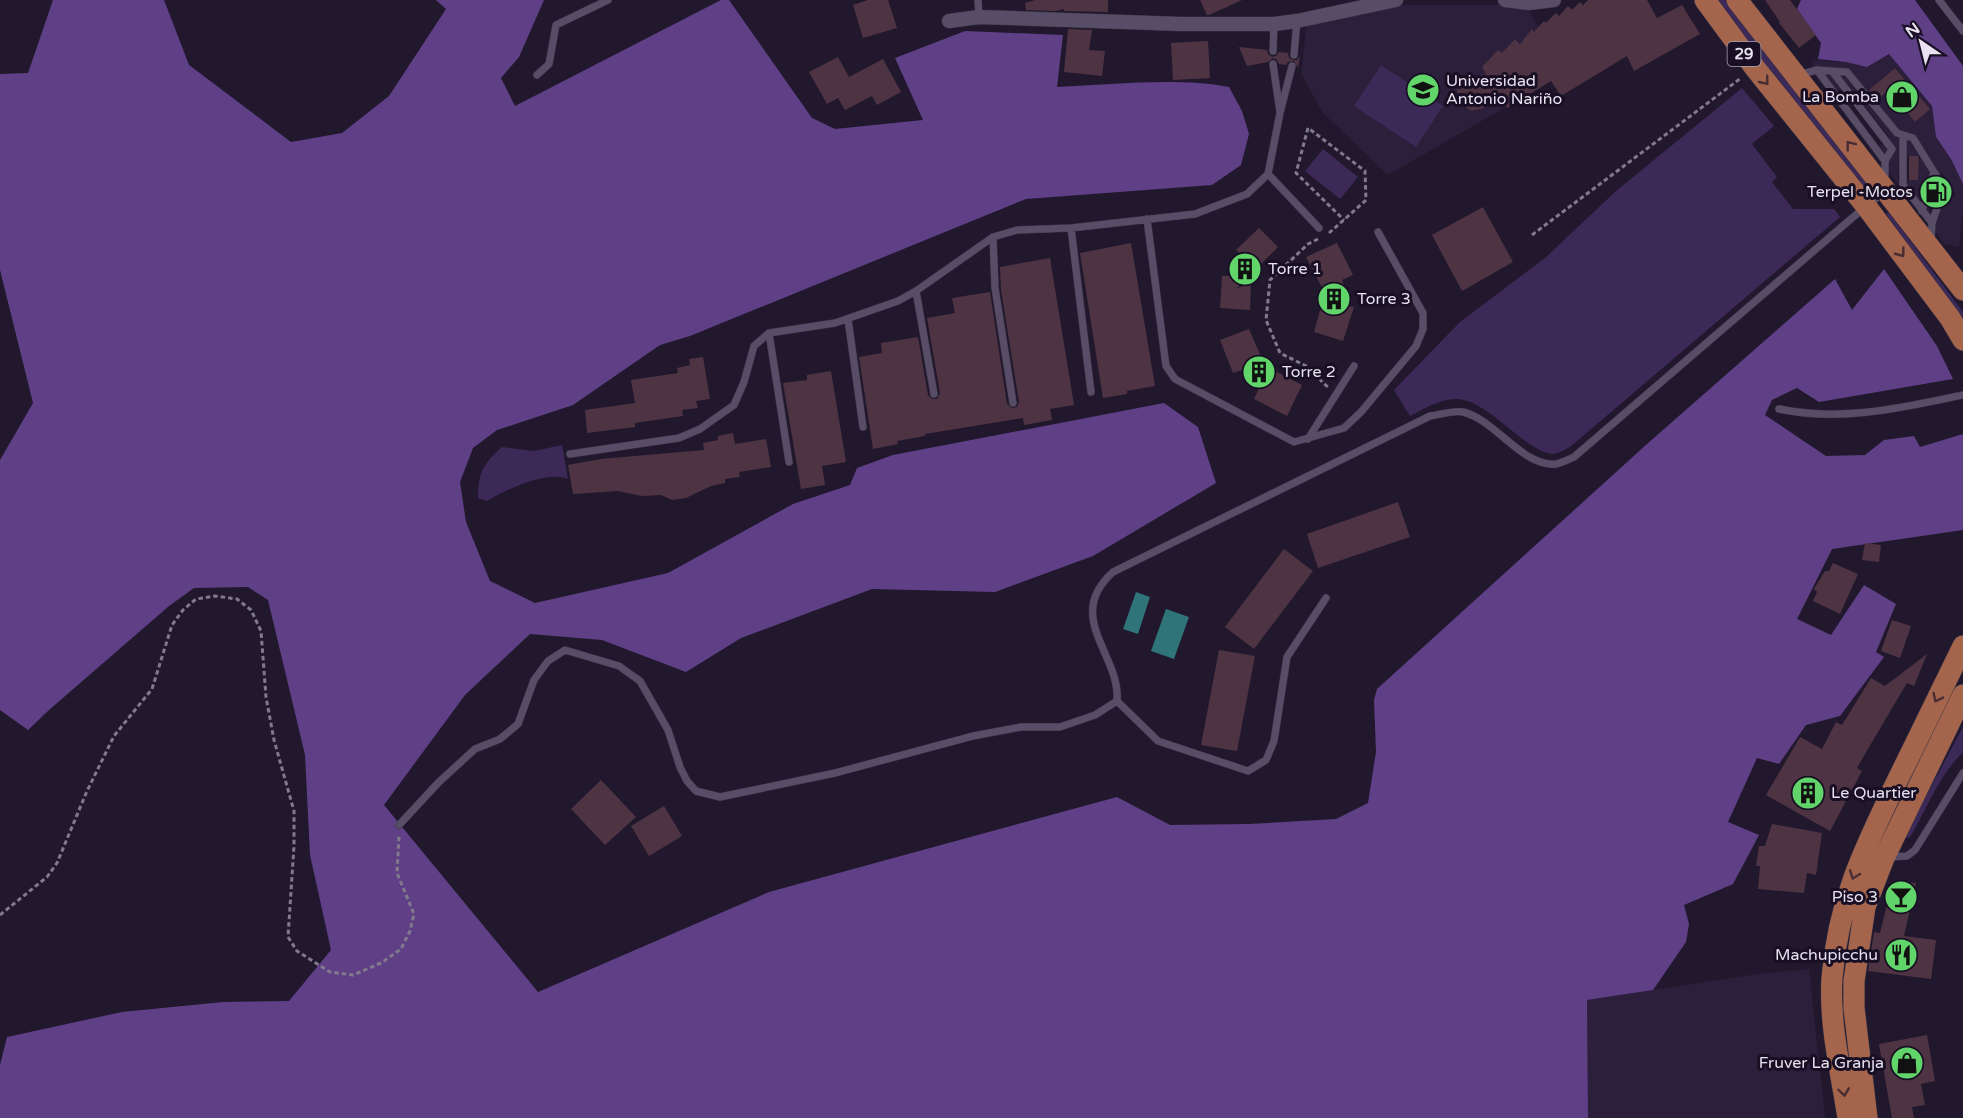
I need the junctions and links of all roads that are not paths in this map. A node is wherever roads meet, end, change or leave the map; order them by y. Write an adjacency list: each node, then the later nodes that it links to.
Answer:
1 (608, 0): 20 (lane)
2 (978, 0): 9 (lane)
3 (1396, 0): 11 (street)
4 (1505, 0): 5 (street)
5 (1554, 0)
6 (1705, 0): 28 (main road, 29, one-way to 28)
7 (1737, 0): 21 (main road, 29)
8 (1939, 0): 13 (lane)
9 (979, 17): 10 (street); 12 (street)
10 (949, 21)
11 (1297, 21): 12 (street); 15 (lane)
12 (1274, 24): 14 (lane)
13 (1962, 29)
14 (1273, 51)
15 (1294, 55)
16 (1273, 64): 22 (lane)
17 (1292, 66): 22 (lane)
18 (1817, 70): 19 (lane); 21 (lane); 24 (lane)
19 (1832, 71): 23 (lane); 24 (lane)
20 (537, 75)
21 (1801, 82): 27 (main road, one-way to 21)
22 (1280, 113): 26 (lane)
23 (1903, 135): 25 (lane); 29 (lane)
24 (1886, 161): 27 (lane)
25 (1934, 172): 29 (lane); 31 (lane)
26 (1268, 174): 30 (lane); 33 (lane)
27 (1886, 191): 28 (lane); 36 (main road)
28 (1866, 206): 41 (main road, one-way to 41); 55 (lane)
29 (1922, 211): 31 (lane)
30 (1147, 219): 32 (lane); 49 (lane)
31 (1932, 224): 36 (lane)
32 (1071, 228): 35 (lane); 43 (lane)
33 (1319, 228)
34 (1378, 232): 49 (lane)
35 (993, 237): 38 (lane); 46 (lane)
36 (1931, 250): 37 (main road)
37 (1960, 279)
38 (916, 291): 39 (lane); 44 (lane)
39 (848, 319): 40 (lane); 48 (lane)
40 (769, 333): 50 (lane); 51 (lane)
41 (1963, 340)
42 (1354, 366): 49 (lane)
43 (1091, 393)
44 (934, 394)
45 (1963, 395): 47 (lane)
46 (1013, 403)
47 (1779, 409)
48 (863, 427)
49 (1308, 439)
50 (570, 453)
51 (789, 462)
52 (1326, 598): 55 (lane)
53 (1963, 646): 59 (main road, one-way to 59)
54 (1963, 695): 58 (main road)
55 (1117, 701): 57 (lane)
56 (1963, 773): 58 (lane)
57 (399, 825)
58 (1884, 858): 59 (main road)
59 (1850, 1063): 60 (main road, one-way to 60); 61 (main road)
60 (1848, 1118)
61 (1867, 1118)

